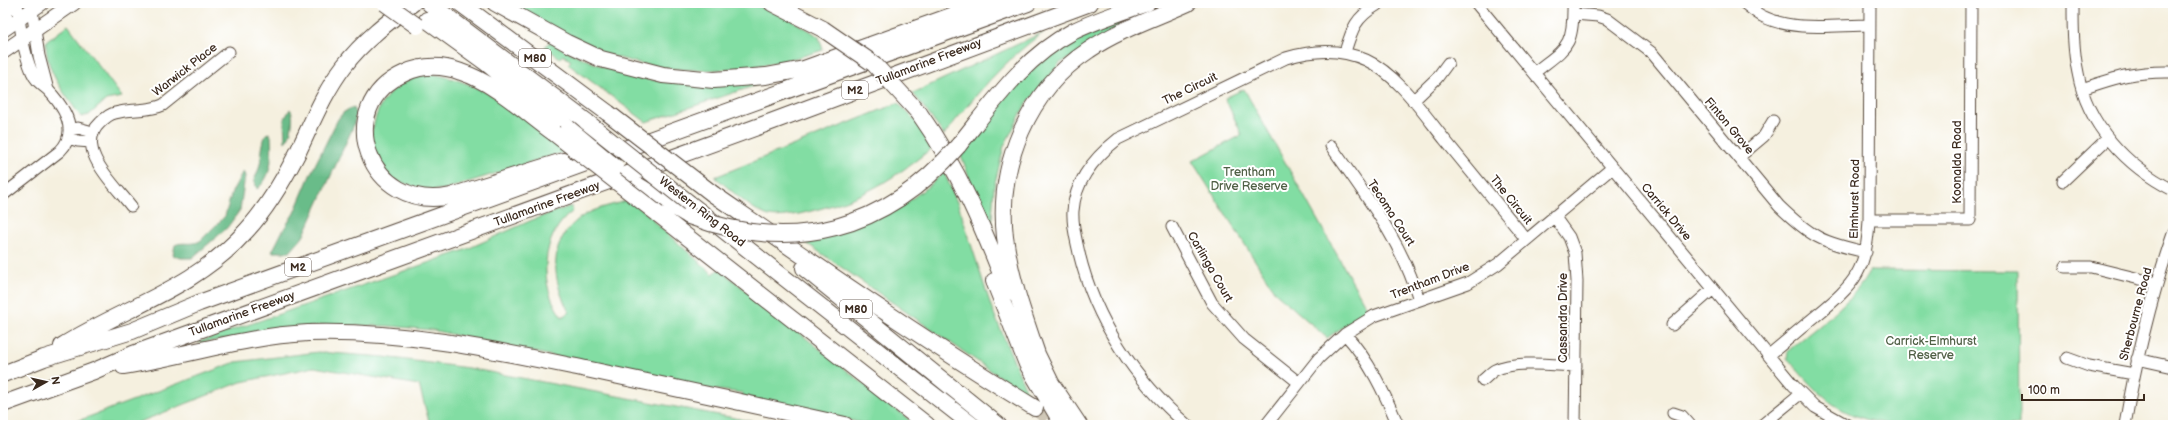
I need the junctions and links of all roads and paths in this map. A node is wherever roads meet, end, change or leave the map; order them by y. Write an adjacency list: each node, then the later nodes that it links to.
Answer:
1 (10, 3): 26 (main road)
2 (17, 3): 27 (street)
3 (74, 3): 31 (main road)
4 (385, 3): 28 (highway, bridge)
5 (402, 3): 28 (highway)
6 (413, 3): 71 (highway)
7 (461, 3): 54 (highway, Western Ring Road / M80, bridge)
8 (495, 3): 11 (highway)
9 (765, 3): 25 (highway)
10 (772, 3): 25 (highway)
11 (988, 3)
12 (1028, 3): 38 (highway, Tullamarine Freeway / M2)
13 (1090, 3): 76 (highway, Tullamarine Freeway / M2)
14 (1147, 3): 44 (highway, bridge)
15 (1188, 3): 69 (highway)
16 (1476, 3): 39 (street, Carrick Drive)
17 (1744, 3): 29 (street)
18 (1870, 3): 29 (street, Elmhurst Road)
19 (1971, 3): 58 (street, Koonalda Road)
20 (2073, 3): 40 (street)
21 (35, 5): 27 (main road); 31 (street)
22 (1377, 5): 35 (street)
23 (435, 7): 87 (highway, Western Ring Road / M80, bridge)
24 (1574, 8): 39 (street); 49 (street, Finton Grove)
25 (789, 12): 52 (highway, bridge)
26 (3, 17)
27 (19, 19): 30 (main road); 32 (street)
28 (422, 23): 44 (highway)
29 (1870, 25): 58 (street, Elmhurst Road)
30 (3, 30)
31 (35, 30): 32 (main road); 41 (street)
32 (23, 39): 33 (main road); 41 (street)
33 (3, 52)
34 (229, 52): 46 (street, Warwick Place)
35 (1345, 52): 42 (street, The Circuit); 91 (street, The Circuit)
36 (1448, 62): 42 (street)
37 (2173, 72): 40 (street)
38 (831, 73): 44 (highway); 71 (highway, Tullamarine Freeway / M2)
39 (1534, 73): 50 (street, Carrick Drive)
40 (2082, 89): 47 (street)
41 (48, 90): 45 (street)
42 (1413, 101): 61 (street, The Circuit)
43 (1773, 121): 49 (street)
44 (561, 131): 86 (highway, bridge)
45 (69, 134): 46 (street); 55 (street)
46 (92, 137): 56 (street)
47 (2108, 138): 51 (street); 53 (street)
48 (1330, 146): 66 (street, Tecoma Court)
49 (1739, 157): 62 (street, Finton Grove)
50 (1612, 168): 57 (street, Trentham Drive); 65 (street, Carrick Drive)
51 (2063, 181)
52 (961, 183): 69 (highway); 89 (highway)
53 (2173, 190)
54 (713, 194): 83 (highway); 88 (highway, Western Ring Road / M80)
55 (3, 195)
56 (131, 206)
57 (1554, 216): 61 (street, Trentham Drive); 74 (street, Cassandra Drive)
58 (1869, 220): 62 (street, Elmhurst Road)
59 (1172, 227): 80 (street, Carlinga Court)
60 (2173, 234): 64 (street, Sherbourne Road)
61 (1526, 239): 66 (street, Trentham Drive)
62 (1866, 252): 70 (street, Elmhurst Road)
63 (2065, 268): 64 (street)
64 (2156, 283): 73 (street, Sherbourne Road)
65 (1713, 289): 67 (street); 70 (street, Carrick Drive)
66 (1419, 300): 68 (street, Trentham Drive)
67 (1672, 325)
68 (1345, 334): 80 (street, Trentham Drive); 93 (street)
69 (1037, 354): 90 (highway)
70 (1769, 355): 81 (street, Carrick Drive)
71 (44, 358): 77 (highway, Tullamarine Freeway / M2)
72 (2067, 358): 78 (street)
73 (2137, 359): 75 (street); 78 (street, Sherbourne Road)
74 (1576, 366): 79 (street); 94 (street, Cassandra Drive)
75 (2173, 367)
76 (94, 371): 82 (highway, Tullamarine Freeway / M2); 85 (highway)
77 (3, 374)
78 (2134, 374): 98 (street, Sherbourne Road)
79 (1483, 380)
80 (1298, 382): 92 (street, Trentham Drive)
81 (1800, 394): 96 (street); 97 (street, Carrick Drive)
82 (3, 404)
83 (1035, 408)
84 (1673, 412): 95 (street)
85 (845, 425)
86 (927, 425)
87 (972, 425)
88 (998, 425)
89 (1063, 425)
90 (1079, 425)
91 (1187, 425)
92 (1266, 425)
93 (1398, 425)
94 (1575, 425)
95 (1690, 425)
96 (1762, 425)
97 (1847, 425)
98 (2125, 425)

